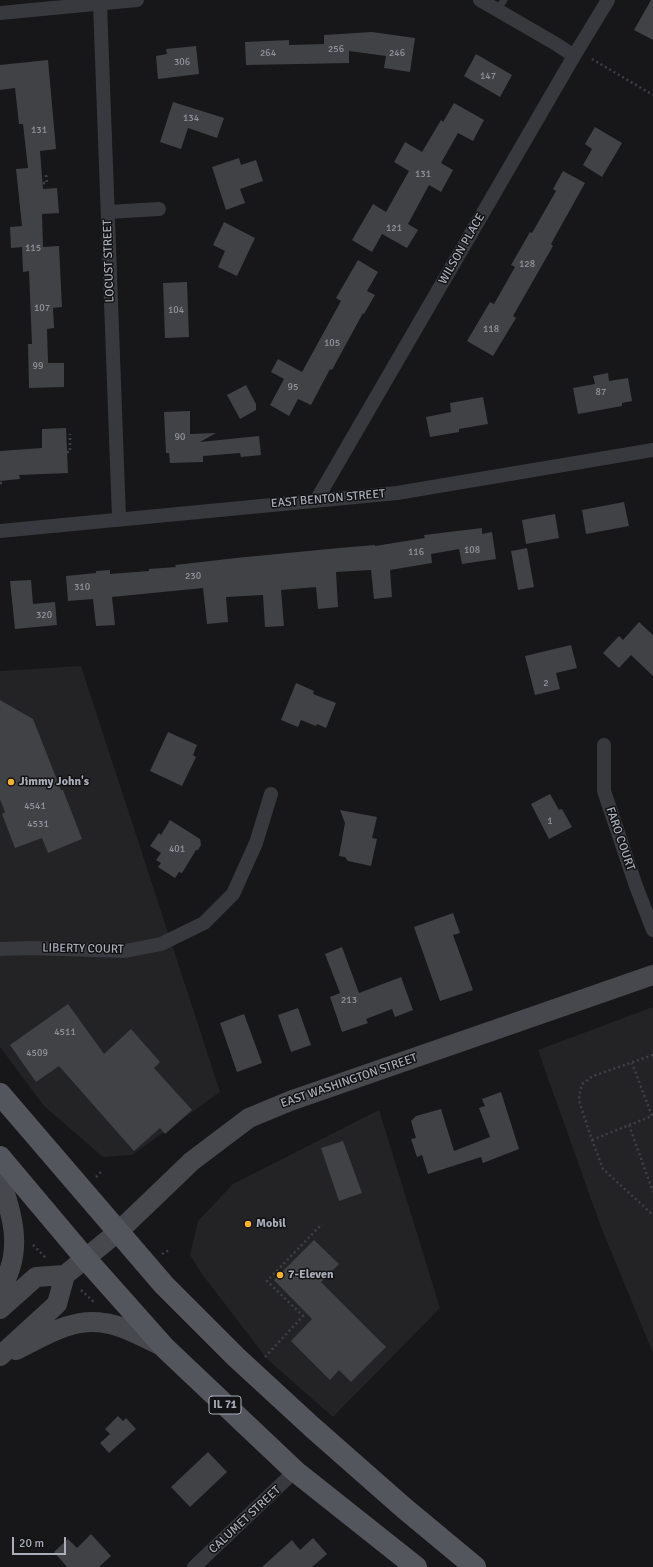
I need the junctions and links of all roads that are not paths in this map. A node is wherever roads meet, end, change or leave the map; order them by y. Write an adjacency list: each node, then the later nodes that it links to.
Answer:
1 (137, 0): 4 (street)
2 (480, 0): 5 (street)
3 (608, 0): 7 (street, WILSON PLACE)
4 (100, 4): 6 (street); 9 (street, LOCUST STREET)
5 (500, 5): 7 (street)
6 (0, 13)
7 (574, 56): 11 (street, WILSON PLACE)
8 (160, 209): 9 (street)
9 (108, 212): 12 (street, LOCUST STREET)
10 (653, 450): 11 (street, EAST BENTON STREET)
11 (317, 499): 12 (street, EAST BENTON STREET)
12 (119, 518): 13 (street, EAST BENTON STREET)
13 (0, 531)
14 (604, 745): 16 (street, FARO COURT)
15 (271, 794): 17 (street, LIBERTY COURT)
16 (653, 930)
17 (0, 949)
18 (653, 975): 22 (street, EAST WASHINGTON STREET)
19 (0, 1094): 22 (main road)
20 (0, 1157): 23 (main road, IL 71)
21 (0, 1178): 25 (street)
22 (119, 1231): 23 (street, EAST WASHINGTON STREET); 32 (main road)
23 (85, 1258): 24 (street, EAST WASHINGTON STREET); 27 (main road, IL 71)
24 (65, 1275): 26 (street); 28 (street)
25 (0, 1290)
26 (0, 1309)
27 (165, 1348): 28 (street); 29 (main road, IL 71)
28 (0, 1357)
29 (295, 1472): 30 (street, CALUMET STREET); 31 (main road, IL 71)
30 (194, 1567)
31 (416, 1567)
32 (475, 1567)

